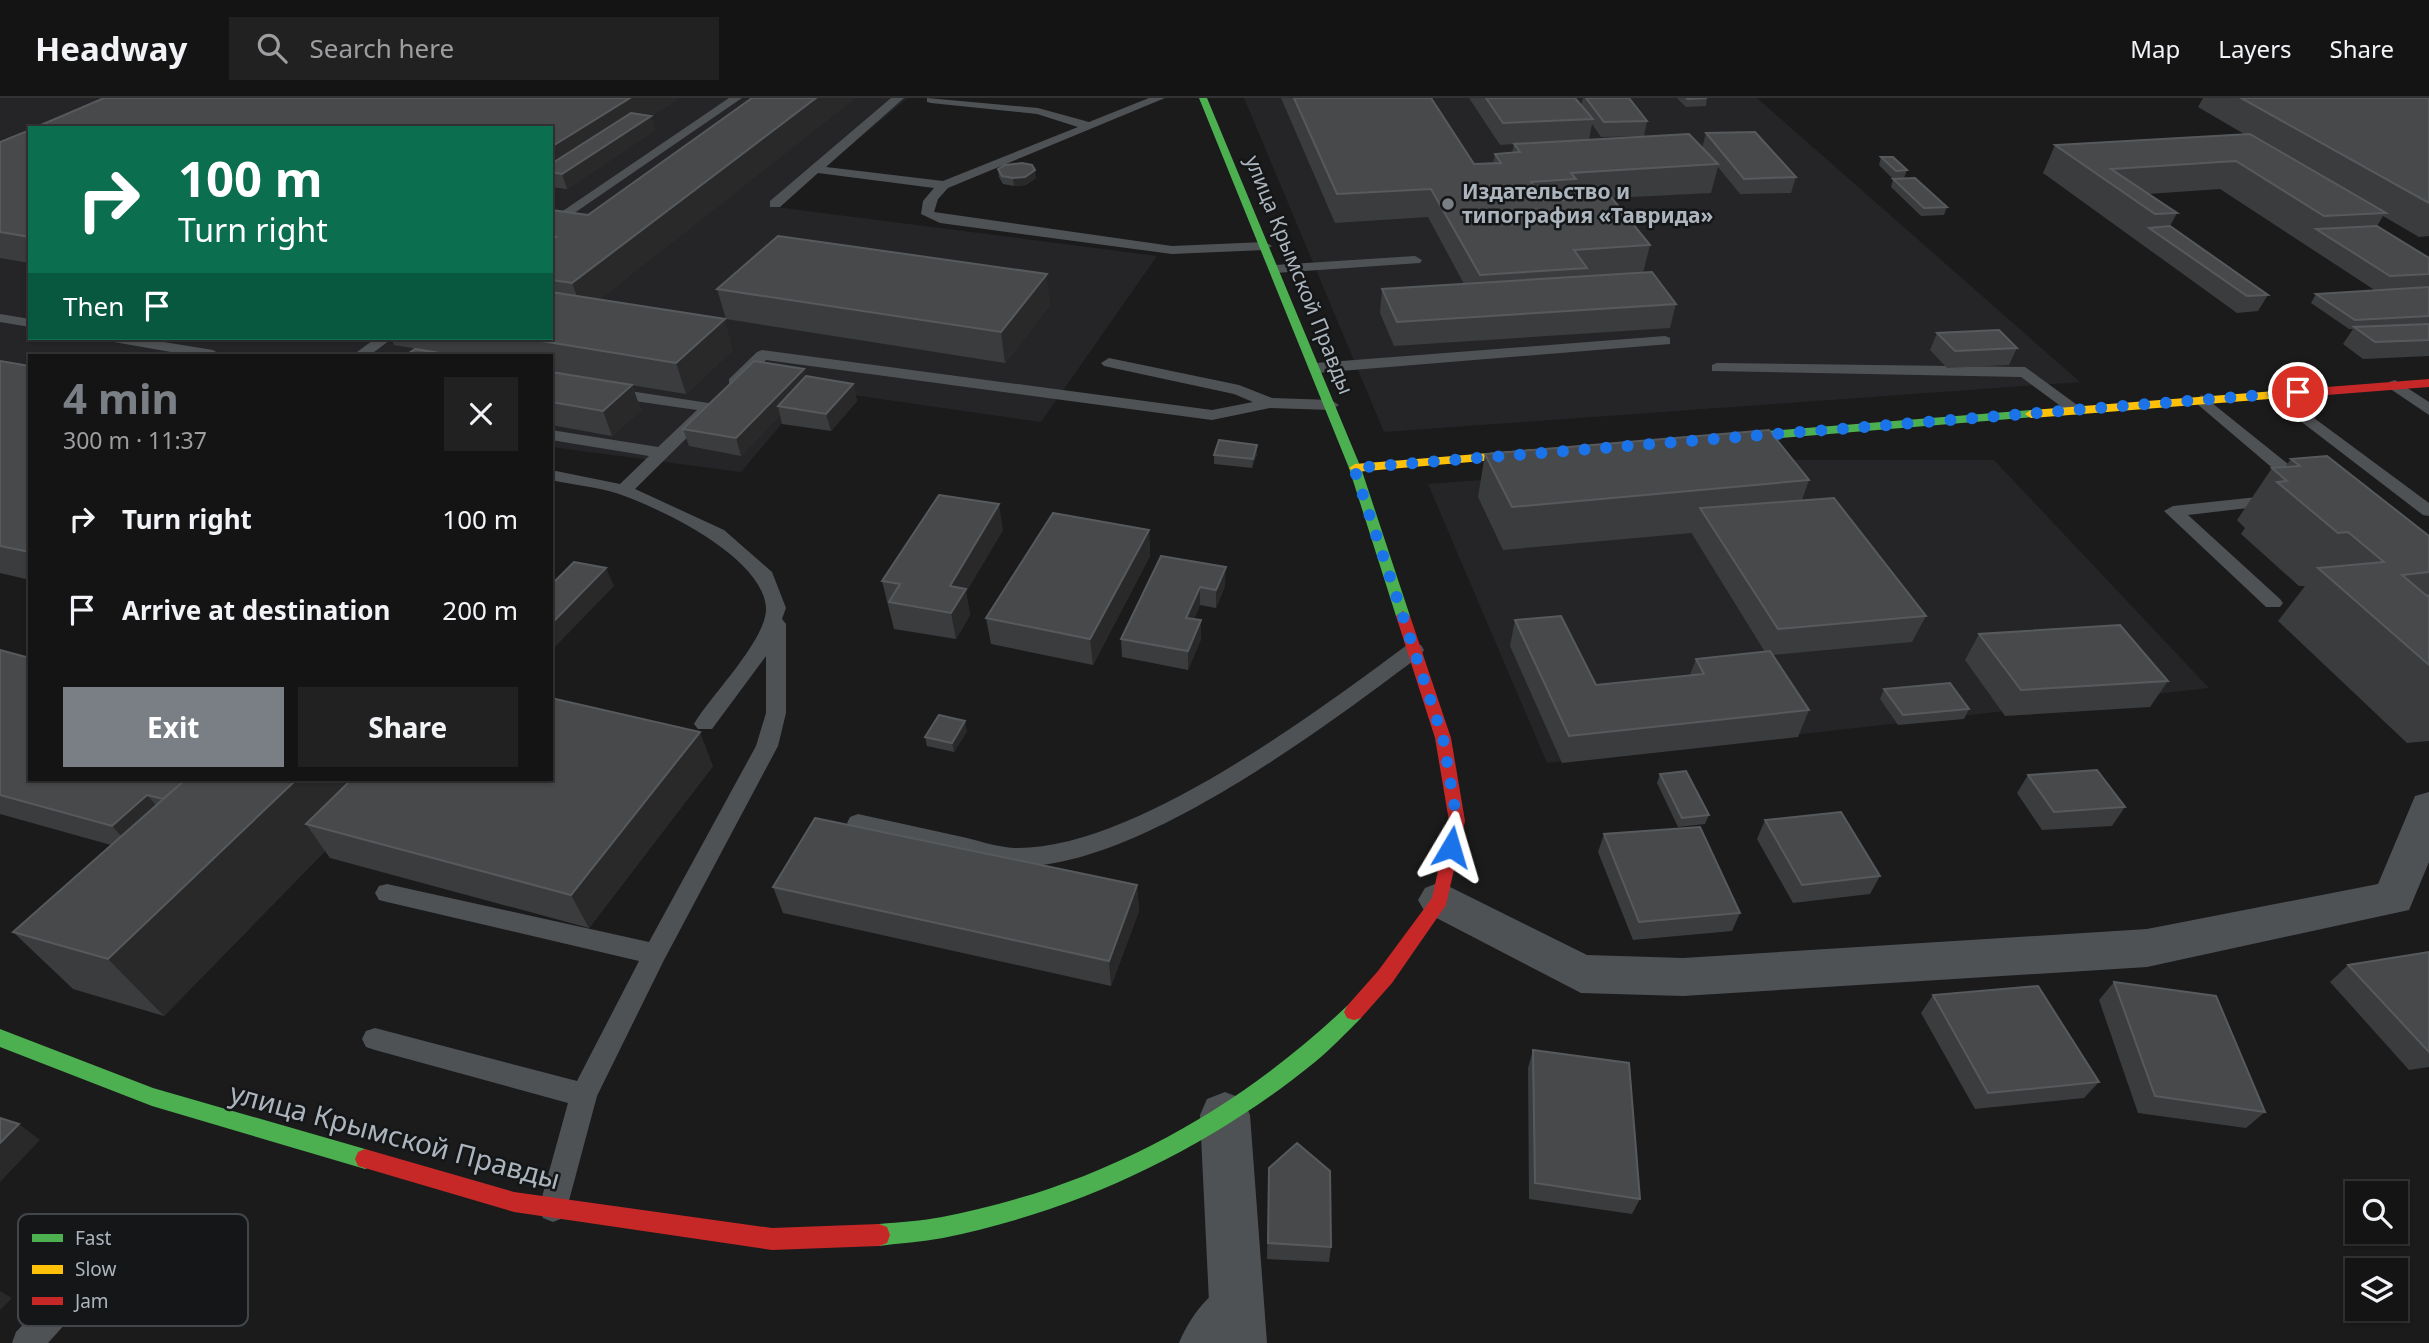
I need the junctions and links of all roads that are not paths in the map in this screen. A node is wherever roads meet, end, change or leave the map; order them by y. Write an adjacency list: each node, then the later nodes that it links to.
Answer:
1 (736, 98): 10 (lane)
2 (898, 98): 7 (lane)
3 (1159, 98): 6 (lane)
4 (1203, 98): 11 (street, улица Крымской Правды)
5 (931, 100): 6 (lane)
6 (1089, 126): 8 (lane)
7 (814, 169): 8 (lane); 9 (lane)
8 (944, 185): 11 (lane)
9 (775, 204)
10 (553, 224)
11 (1265, 246): 13 (street, улица Крымской Правды)
12 (1415, 260): 13 (lane)
13 (1275, 269): 22 (street, улица Крымской Правды)
14 (0, 318): 15 (lane)
15 (28, 323)
16 (126, 340): 19 (lane)
17 (383, 340): 20 (lane)
18 (1665, 341): 22 (lane)
19 (207, 354)
20 (362, 354)
21 (1109, 363): 29 (lane)
22 (1316, 368): 30 (street, улица Крымской Правды)
23 (1717, 368): 32 (lane)
24 (2429, 383): 26 (street)
25 (553, 384): 31 (lane)
26 (2395, 385): 27 (street); 33 (lane)
27 (2275, 394): 28 (street); 41 (lane)
28 (2202, 400): 32 (street); 42 (lane)
29 (1270, 403): 30 (lane); 31 (lane)
30 (1331, 405): 38 (street, улица Крымской Правды)
31 (709, 407): 36 (lane)
32 (2076, 410): 35 (street)
33 (2429, 410)
34 (553, 435): 36 (lane)
35 (1701, 440)
36 (662, 453): 40 (lane)
37 (1549, 453): 38 (street)
38 (1354, 468): 44 (street, улица Крымской Правды)
39 (553, 475): 40 (lane)
40 (624, 490): 43 (lane)
41 (2429, 511)
42 (2273, 603)
43 (776, 608): 45 (lane); 50 (lane)
44 (1414, 650): 47 (lane); 49 (street, улица Крымской Правды)
45 (705, 724)
46 (2429, 807): 49 (street)
47 (858, 823)
48 (387, 893): 50 (lane)
49 (1440, 900): 54 (street, улица Крымской Правды)
50 (654, 954): 53 (lane)
51 (0, 1038): 55 (street, улица Крымской Правды)
52 (375, 1039): 53 (lane)
53 (584, 1095): 55 (lane)
54 (1225, 1115): 55 (street, улица Крымской Правды); 56 (street)
55 (553, 1208)
56 (1236, 1288): 59 (lane); 60 (street)
57 (43, 1326): 58 (lane)
58 (27, 1343)
59 (1194, 1343)
60 (1239, 1343)

